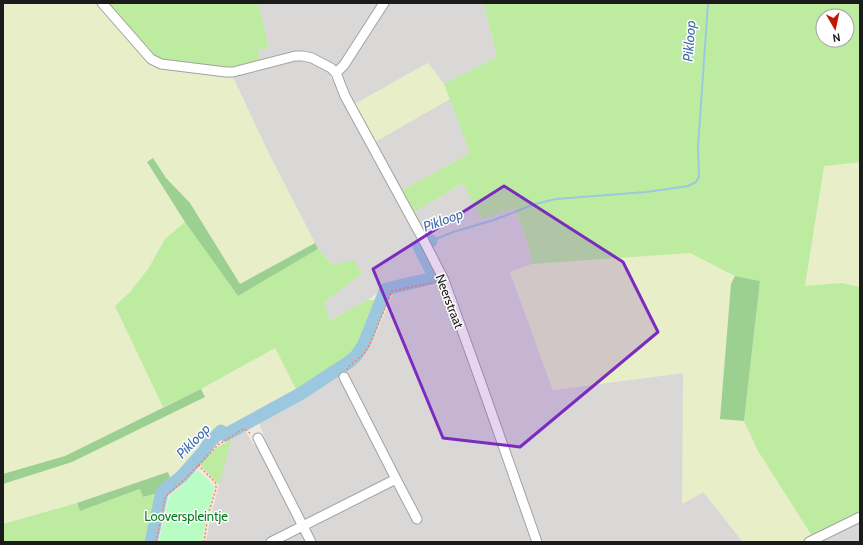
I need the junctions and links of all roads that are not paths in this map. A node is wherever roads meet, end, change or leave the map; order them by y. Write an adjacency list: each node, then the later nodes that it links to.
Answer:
1 (102, 3): 3 (street)
2 (384, 3): 3 (street)
3 (336, 73): 12 (street, Neerstraat)
4 (344, 377): 6 (street)
5 (258, 438): 9 (street)
6 (396, 479): 8 (street); 9 (street)
7 (860, 517): 13 (street)
8 (417, 519)
9 (302, 526): 10 (street); 11 (street)
10 (271, 542)
11 (311, 542)
12 (537, 542)
13 (809, 542)

